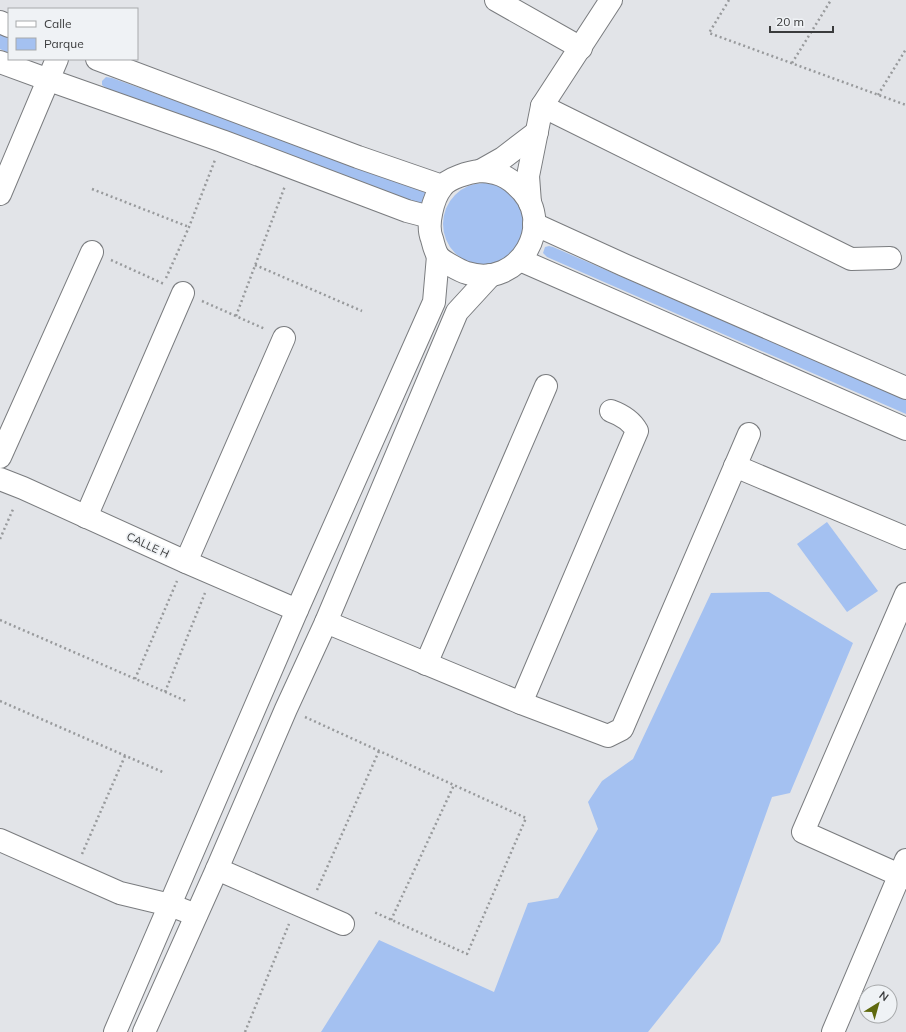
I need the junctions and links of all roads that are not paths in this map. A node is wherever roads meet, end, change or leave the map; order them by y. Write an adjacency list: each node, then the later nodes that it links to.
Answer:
1 (496, 0): 3 (street)
2 (611, 0): 3 (street)
3 (581, 48): 8 (street)
4 (57, 60): 7 (street)
5 (99, 60): 11 (street)
6 (0, 62): 7 (street)
7 (49, 80): 12 (street); 14 (street)
8 (542, 106): 9 (street); 17 (street)
9 (537, 132): 10 (street); 13 (street)
10 (480, 171): 11 (street); 13 (street)
11 (442, 186): 14 (street)
12 (0, 194)
13 (532, 213): 18 (street); 23 (street)
14 (430, 218): 16 (street)
15 (92, 252): 27 (street)
16 (438, 256): 19 (street); 34 (street)
17 (890, 258)
18 (520, 260): 19 (street); 25 (street)
19 (491, 275): 35 (street)
20 (183, 293): 30 (street)
21 (284, 338): 32 (street)
22 (546, 386): 36 (street)
23 (906, 388)
24 (611, 411): 37 (street)
25 (906, 429)
26 (749, 434): 28 (street, CALLE H)
27 (0, 457)
28 (736, 466): 31 (street); 37 (street, CALLE H)
29 (0, 479): 30 (street, CALLE H)
30 (86, 516): 32 (street, CALLE H)
31 (906, 538)
32 (186, 562): 34 (street, CALLE H)
33 (906, 594): 40 (street)
34 (297, 610): 35 (street, CALLE H); 41 (street)
35 (326, 622): 36 (street, CALLE H); 39 (street)
36 (426, 664): 37 (street, CALLE H)
37 (521, 703)
38 (0, 840): 41 (street)
39 (217, 869): 42 (street); 43 (street)
40 (904, 871): 46 (street)
41 (170, 905): 42 (street); 44 (street)
42 (196, 915): 45 (street)
43 (343, 924)
44 (115, 1032)
45 (144, 1032)
46 (833, 1032)

